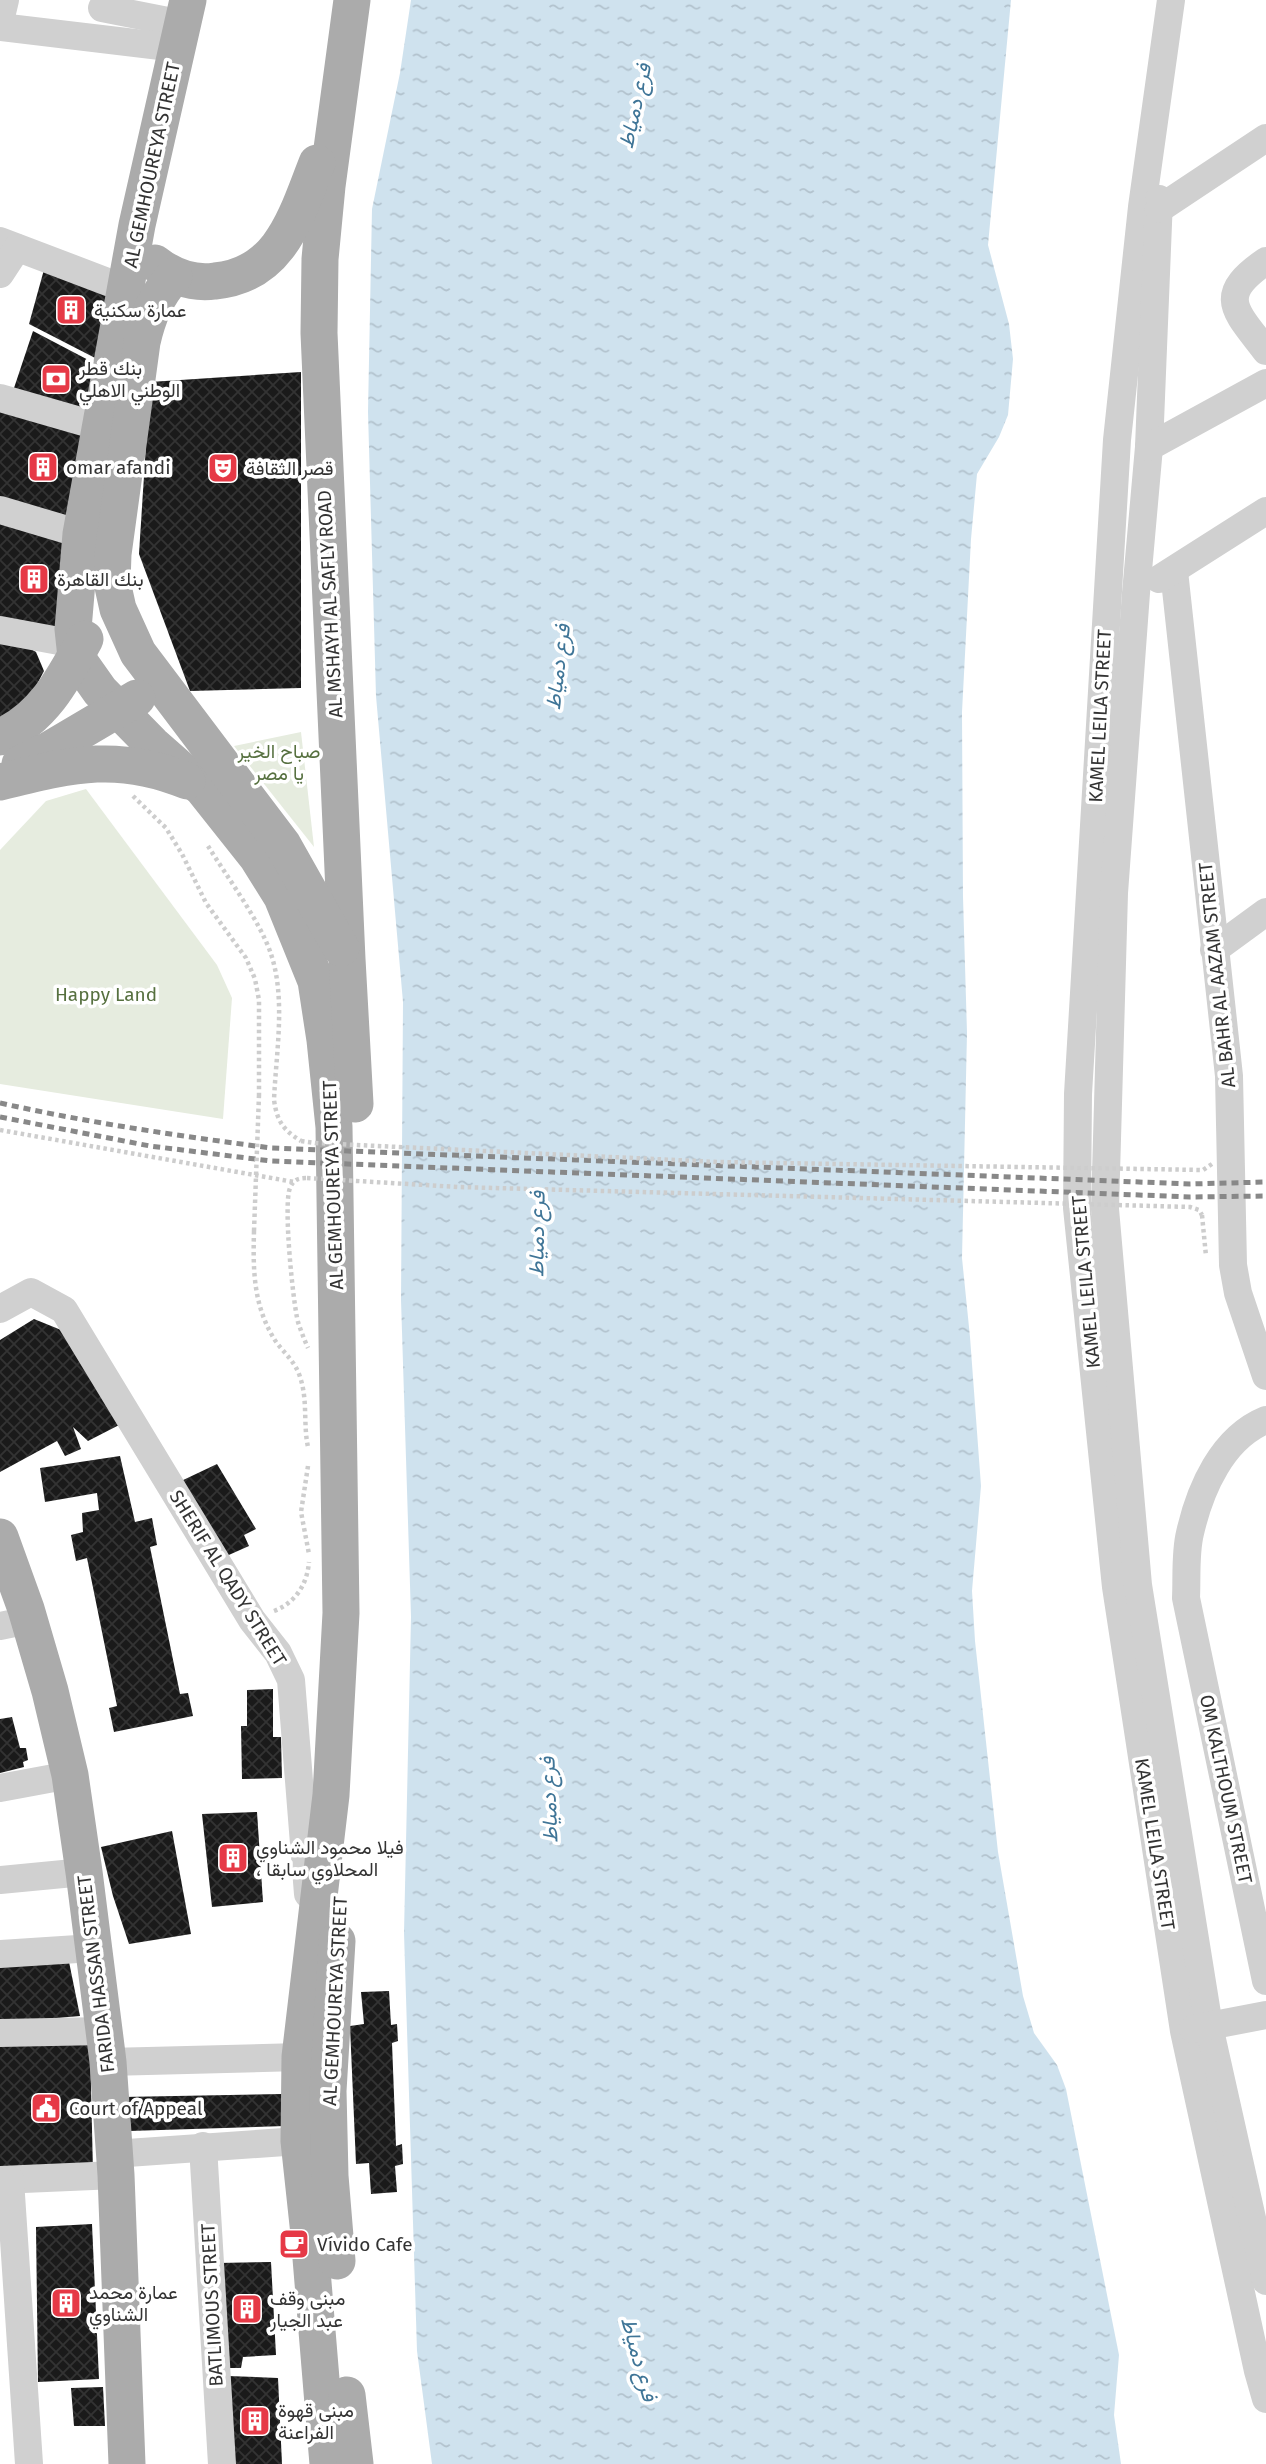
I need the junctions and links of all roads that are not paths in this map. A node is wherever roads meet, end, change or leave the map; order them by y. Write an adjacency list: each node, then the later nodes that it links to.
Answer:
1 (5, 0): 5 (street)
2 (352, 0): 8 (main road, AL MSHAYH AL SAFLY ROAD)
3 (1171, 0): 10 (street, KAMEL LEILA STREET)
4 (102, 8): 6 (street)
5 (0, 21)
6 (183, 24): 7 (street); 12 (main road, AL GEMHOUREYA STREET)
7 (0, 27)
8 (338, 113): 16 (main road); 41 (main road, AL MSHAYH AL SAFLY ROAD)
9 (1266, 138): 11 (street)
10 (1149, 152): 11 (street, KAMEL LEILA STREET); 22 (street, KAMEL LEILA STREET)
11 (1160, 208): 23 (street, KAMEL LEILA STREET)
12 (137, 225): 16 (main road); 17 (main road, AL GEMHOUREYA STREET)
13 (9, 245): 15 (street); 17 (street)
14 (1266, 261): 18 (street)
15 (0, 274)
16 (174, 276): 30 (main road, AL GEMHOUREYA STREET)
17 (126, 289): 21 (main road, AL GEMHOUREYA STREET)
18 (1266, 351)
19 (1266, 383): 23 (street)
20 (0, 397): 21 (street)
21 (101, 427): 27 (main road, AL GEMHOUREYA STREET)
22 (1117, 440): 23 (street); 24 (street, KAMEL LEILA STREET)
23 (1148, 454): 24 (street); 29 (street, KAMEL LEILA STREET)
24 (1115, 469): 56 (street, KAMEL LEILA STREET)
25 (0, 510): 27 (street)
26 (1266, 511): 28 (street)
27 (81, 534): 32 (main road, AL GEMHOUREYA STREET)
28 (1174, 571): 29 (street); 40 (street, AL BAHR AL AAZAM STREET)
29 (1136, 593): 56 (street, KAMEL LEILA STREET)
30 (118, 609): 32 (main road); 33 (main road, AL GEMHOUREYA STREET)
31 (0, 630): 32 (street)
32 (75, 650): 34 (main road, AL GEMHOUREYA STREET); 35 (main road)
33 (154, 673): 34 (main road); 41 (main road, AL GEMHOUREYA STREET)
34 (118, 709): 36 (main road); 38 (main road, AL GEMHOUREYA STREET)
35 (0, 737)
36 (0, 773)
37 (0, 782): 38 (main road)
38 (203, 789): 51 (main road, AL GEMHOUREYA STREET)
39 (1266, 912): 40 (street)
40 (1214, 950): 43 (street, AL BAHR AL AAZAM STREET)
41 (346, 958): 70 (main road, AL GEMHOUREYA STREET)
42 (0, 1309): 51 (street, SHERIF AL QADY STREET)
43 (1266, 1376)
44 (1266, 1420): 54 (street, OM KALTHOUM STREET)
45 (0, 1537): 46 (main road, FARIDA HASSAN STREET)
46 (14, 1623): 47 (main road, FARIDA HASSAN STREET)
47 (70, 1775): 48 (street); 49 (main road, FARIDA HASSAN STREET)
48 (0, 1788)
49 (84, 1872): 50 (street); 52 (main road, FARIDA HASSAN STREET)
50 (0, 1880)
51 (312, 1946): 59 (main road, AL GEMHOUREYA STREET)
52 (93, 1948): 53 (street); 58 (main road, FARIDA HASSAN STREET)
53 (0, 1954)
54 (1266, 1981)
55 (1266, 2015): 56 (street)
56 (1197, 2029): 64 (street, KAMEL LEILA STREET); 65 (street, KAMEL LEILA STREET)
57 (0, 2033): 58 (street)
58 (106, 2046): 59 (street); 62 (main road, FARIDA HASSAN STREET)
59 (300, 2057): 60 (main road, AL GEMHOUREYA STREET)
60 (299, 2141): 61 (street); 69 (main road, AL GEMHOUREYA STREET)
61 (203, 2146): 62 (street); 68 (street, BATLIMOUS STREET)
62 (115, 2164): 63 (street); 67 (main road, FARIDA HASSAN STREET)
63 (5, 2180): 66 (street)
64 (1266, 2281)
65 (1266, 2399)
66 (29, 2464)
67 (127, 2464)
68 (222, 2464)
69 (328, 2464)
70 (355, 2464)

